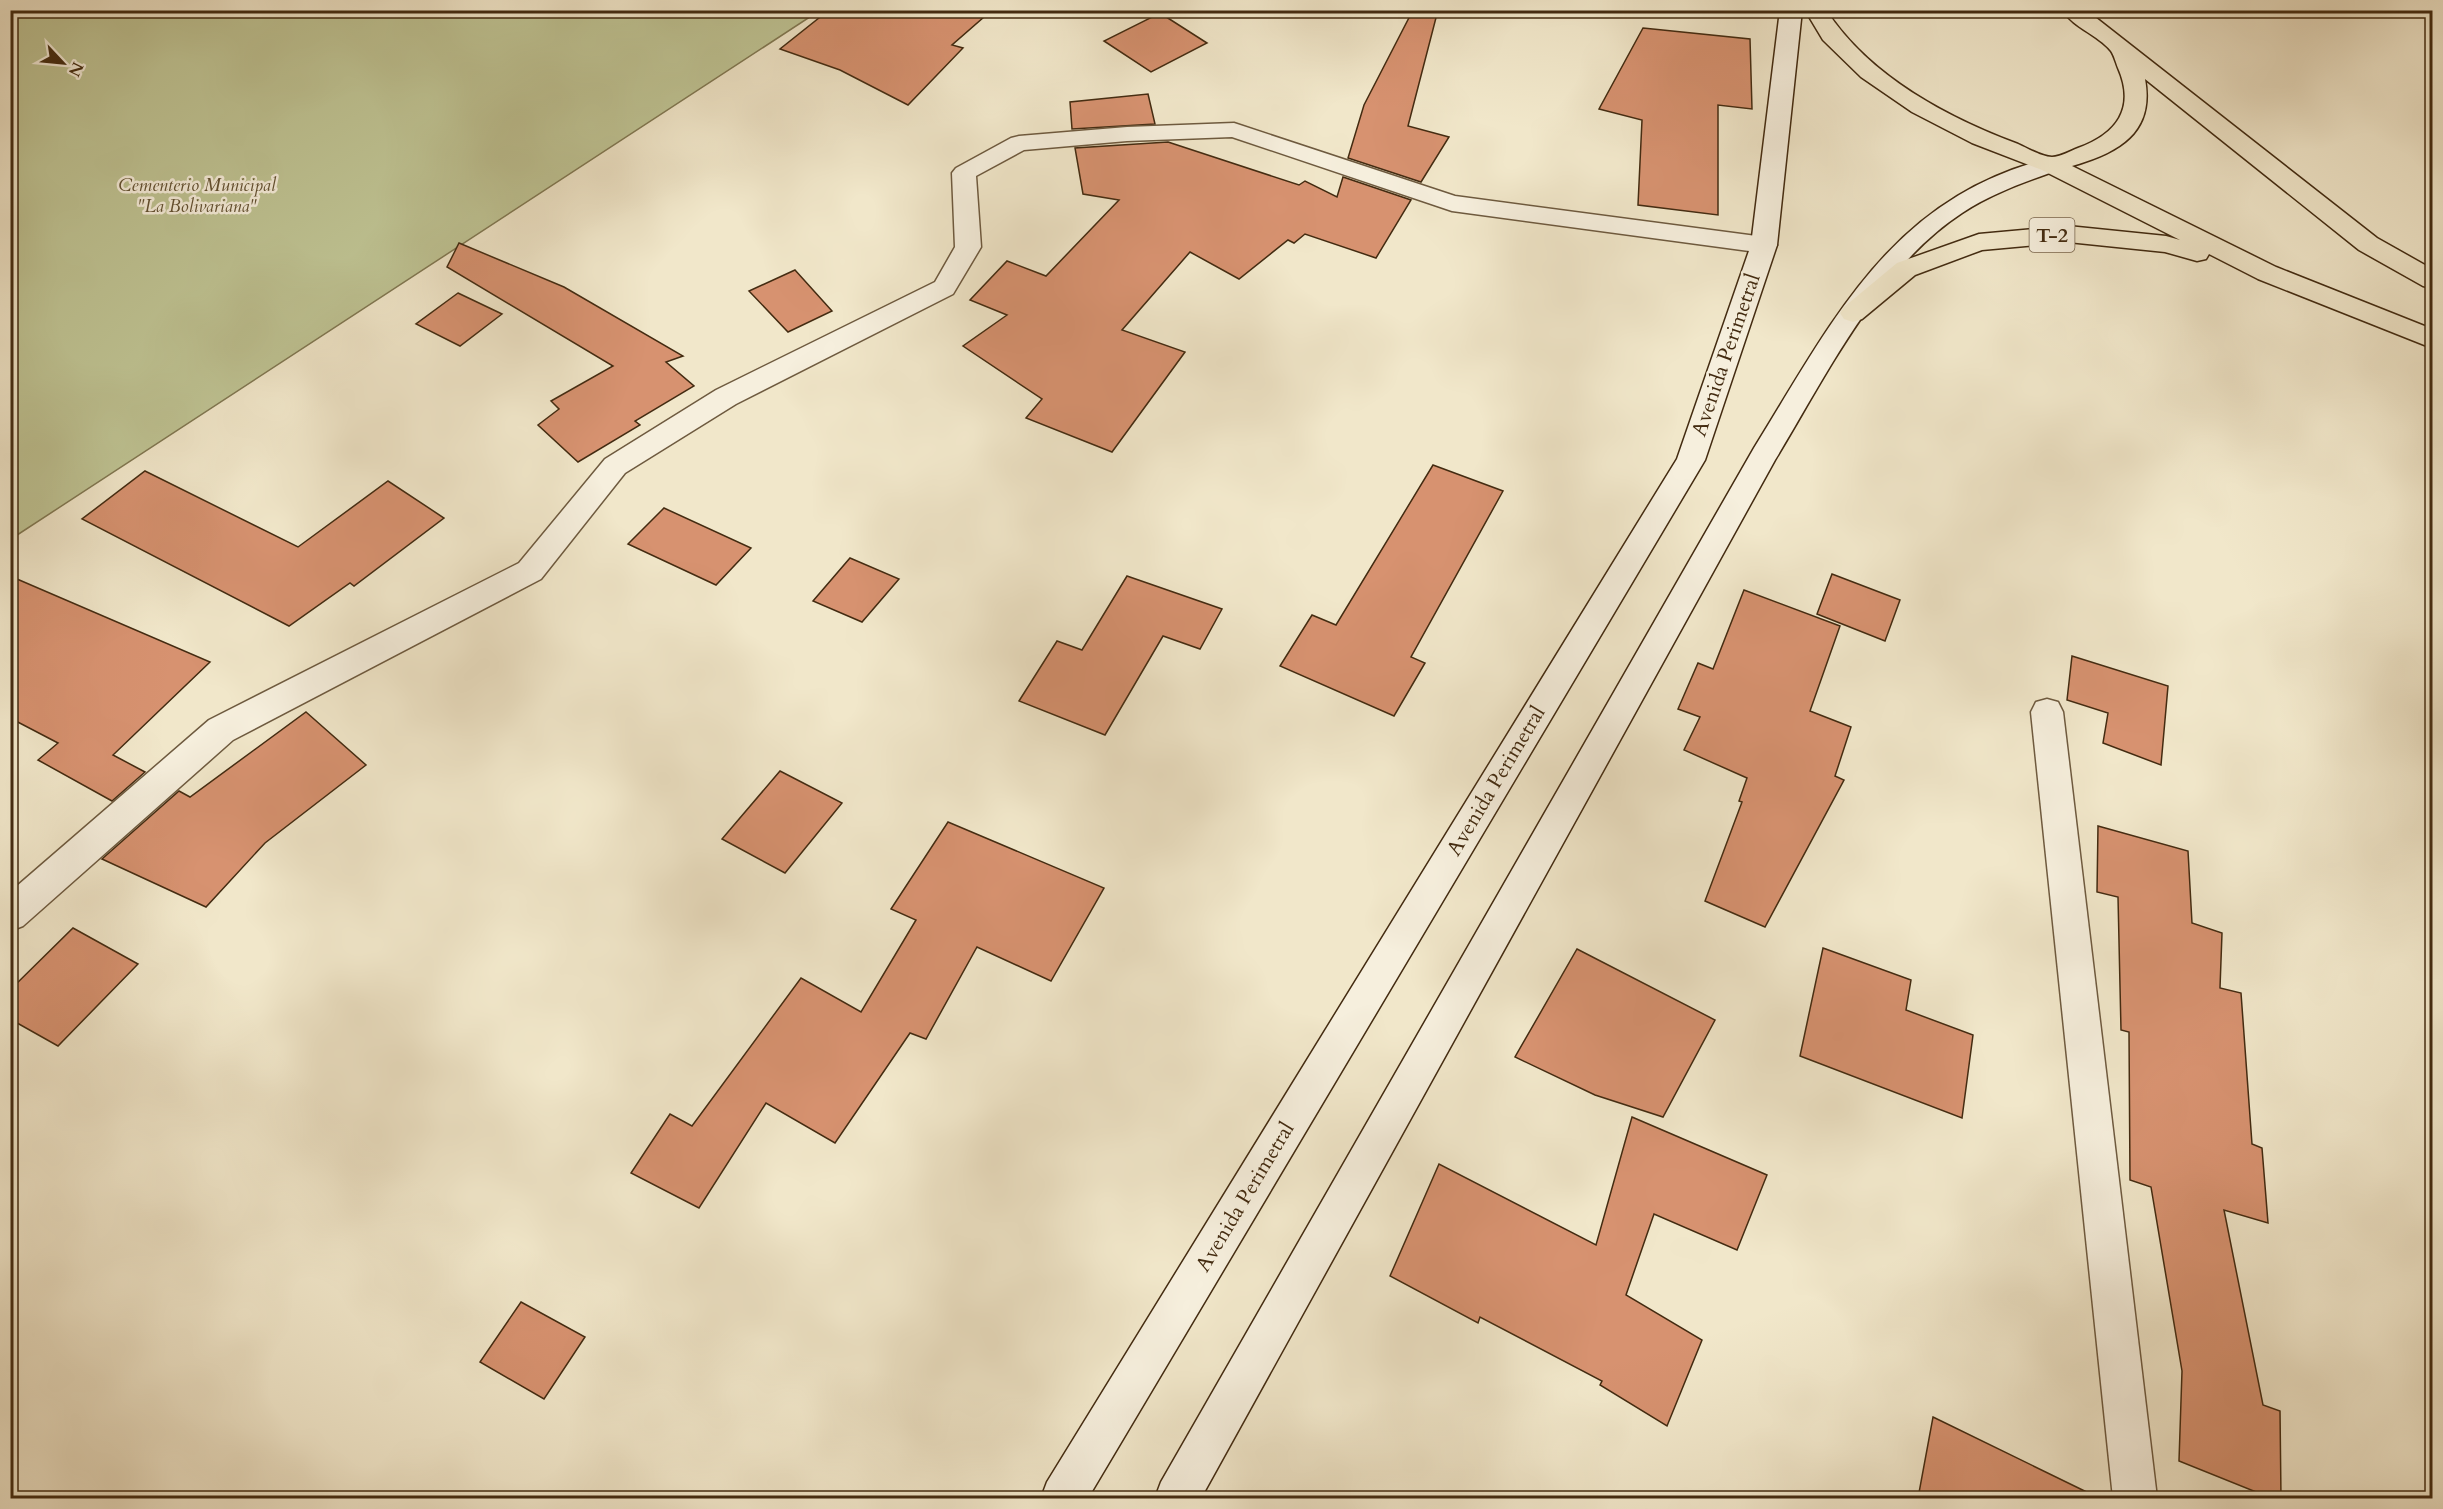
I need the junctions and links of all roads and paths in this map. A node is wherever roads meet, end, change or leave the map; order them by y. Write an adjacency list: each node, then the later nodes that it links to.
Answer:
1 (1791, 10): 6 (main road, Avenida Perimetral)
2 (1815, 10): 5 (highway, T-2)
3 (2072, 10): 4 (highway)
4 (2122, 52): 5 (highway); 8 (highway)
5 (2050, 165): 7 (highway, T-2); 9 (main road)
6 (1764, 245): 12 (main road); 13 (main road, Avenida Perimetral)
7 (2267, 273): 9 (highway, T-2); 10 (highway, T-2)
8 (2433, 280)
9 (1853, 313): 14 (main road)
10 (2433, 339)
11 (2047, 712): 15 (main road)
12 (10, 915)
13 (1063, 1498)
14 (1177, 1498)
15 (2135, 1498)

